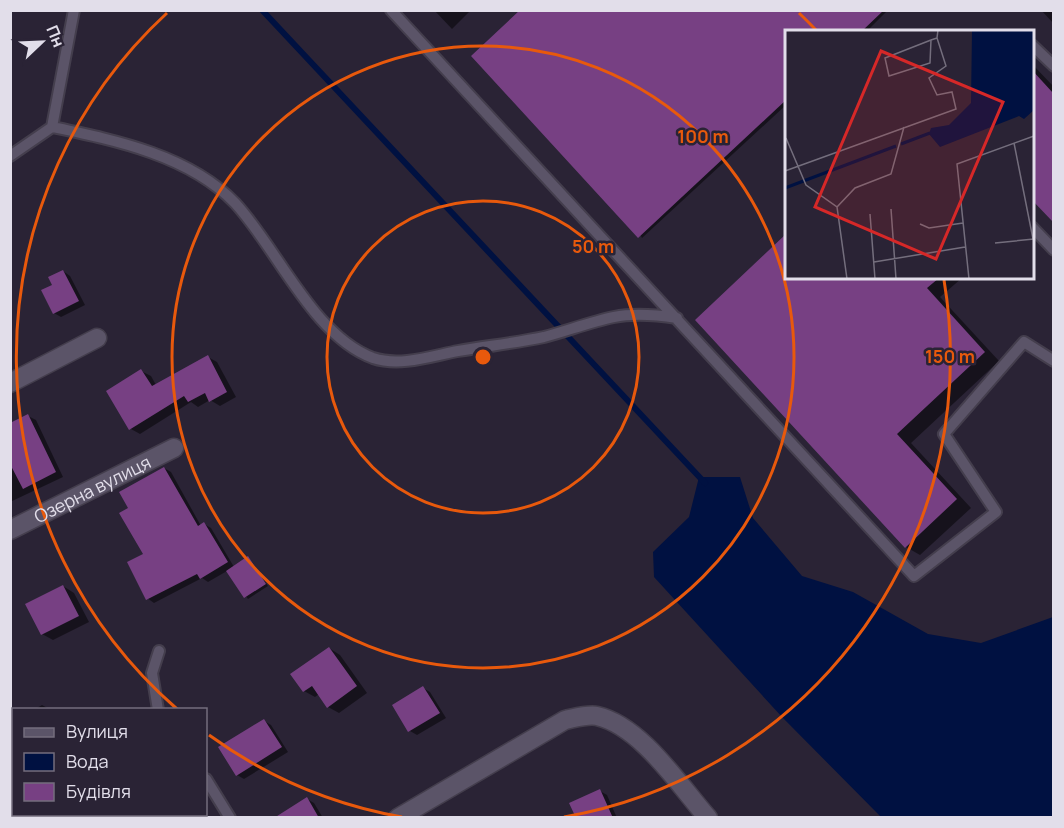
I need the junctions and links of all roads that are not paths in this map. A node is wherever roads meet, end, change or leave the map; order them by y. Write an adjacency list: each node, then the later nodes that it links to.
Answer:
1 (74, 10): 5 (lane)
2 (391, 10): 9 (lane)
3 (1034, 47): 4 (lane)
4 (1053, 66)
5 (52, 127): 6 (lane); 9 (lane)
6 (10, 156)
7 (1034, 229): 8 (lane)
8 (1053, 250)
9 (677, 318): 11 (lane)
10 (97, 338): 12 (street)
11 (1053, 361)
12 (10, 383)
13 (174, 448): 14 (street, Озерна вулиця)
14 (10, 530)
15 (159, 651): 16 (lane)
16 (158, 708)
17 (207, 781): 18 (lane)
18 (230, 818)
19 (398, 818): 20 (street)
20 (708, 818)

